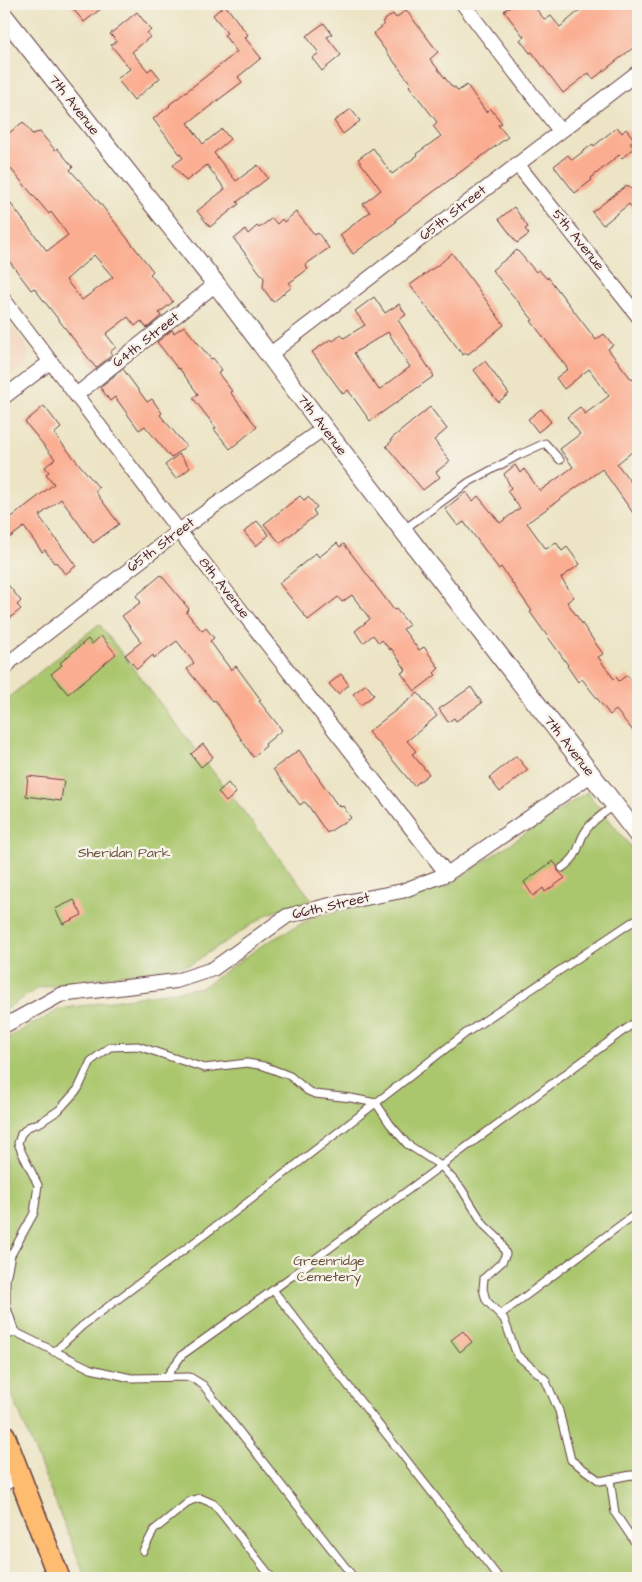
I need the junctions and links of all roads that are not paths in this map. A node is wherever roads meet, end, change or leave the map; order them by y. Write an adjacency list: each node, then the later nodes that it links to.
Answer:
1 (463, 4): 4 (street)
2 (4, 16): 6 (street, 7th Avenue)
3 (638, 72): 4 (street, 65th Street)
4 (560, 131): 5 (street, 65th Street)
5 (517, 164): 8 (street, 5th Avenue); 9 (street, 65th Street)
6 (216, 284): 9 (street, 7th Avenue); 11 (street, 64th Street)
7 (4, 300): 10 (street, 8th Avenue)
8 (638, 316)
9 (270, 355): 13 (street, 7th Avenue)
10 (50, 362): 11 (street, 8th Avenue); 12 (street)
11 (76, 395): 16 (street, 8th Avenue)
12 (4, 398)
13 (324, 428): 15 (street, 7th Avenue); 16 (street, 65th Street)
14 (560, 460): 15 (lane)
15 (403, 530): 18 (street, 7th Avenue)
16 (179, 531): 17 (street, 65th Street); 22 (street, 8th Avenue)
17 (4, 670)
18 (591, 775): 19 (street, 7th Avenue); 22 (street, 66th Street)
19 (615, 805): 20 (street, 7th Avenue); 21 (lane)
20 (638, 836)
21 (562, 868)
22 (447, 874): 27 (street, 66th Street)
23 (638, 918): 24 (lane)
24 (631, 922): 25 (lane); 28 (lane)
25 (638, 928)
26 (638, 1020): 29 (lane)
27 (4, 1026)
28 (376, 1103): 29 (lane); 33 (lane); 35 (lane)
29 (441, 1166): 31 (lane); 32 (lane)
30 (638, 1212): 32 (lane)
31 (273, 1290): 36 (lane); 46 (lane)
32 (500, 1315): 40 (lane)
33 (15, 1332): 34 (lane); 35 (lane)
34 (4, 1337)
35 (54, 1352): 36 (lane)
36 (166, 1377): 45 (lane)
37 (4, 1435): 39 (main road)
38 (638, 1476): 40 (lane)
39 (11, 1479): 43 (main road)
40 (610, 1479): 41 (lane)
41 (638, 1547)
42 (143, 1551): 44 (lane)
43 (57, 1577)
44 (272, 1578)
45 (354, 1578)
46 (498, 1578)

